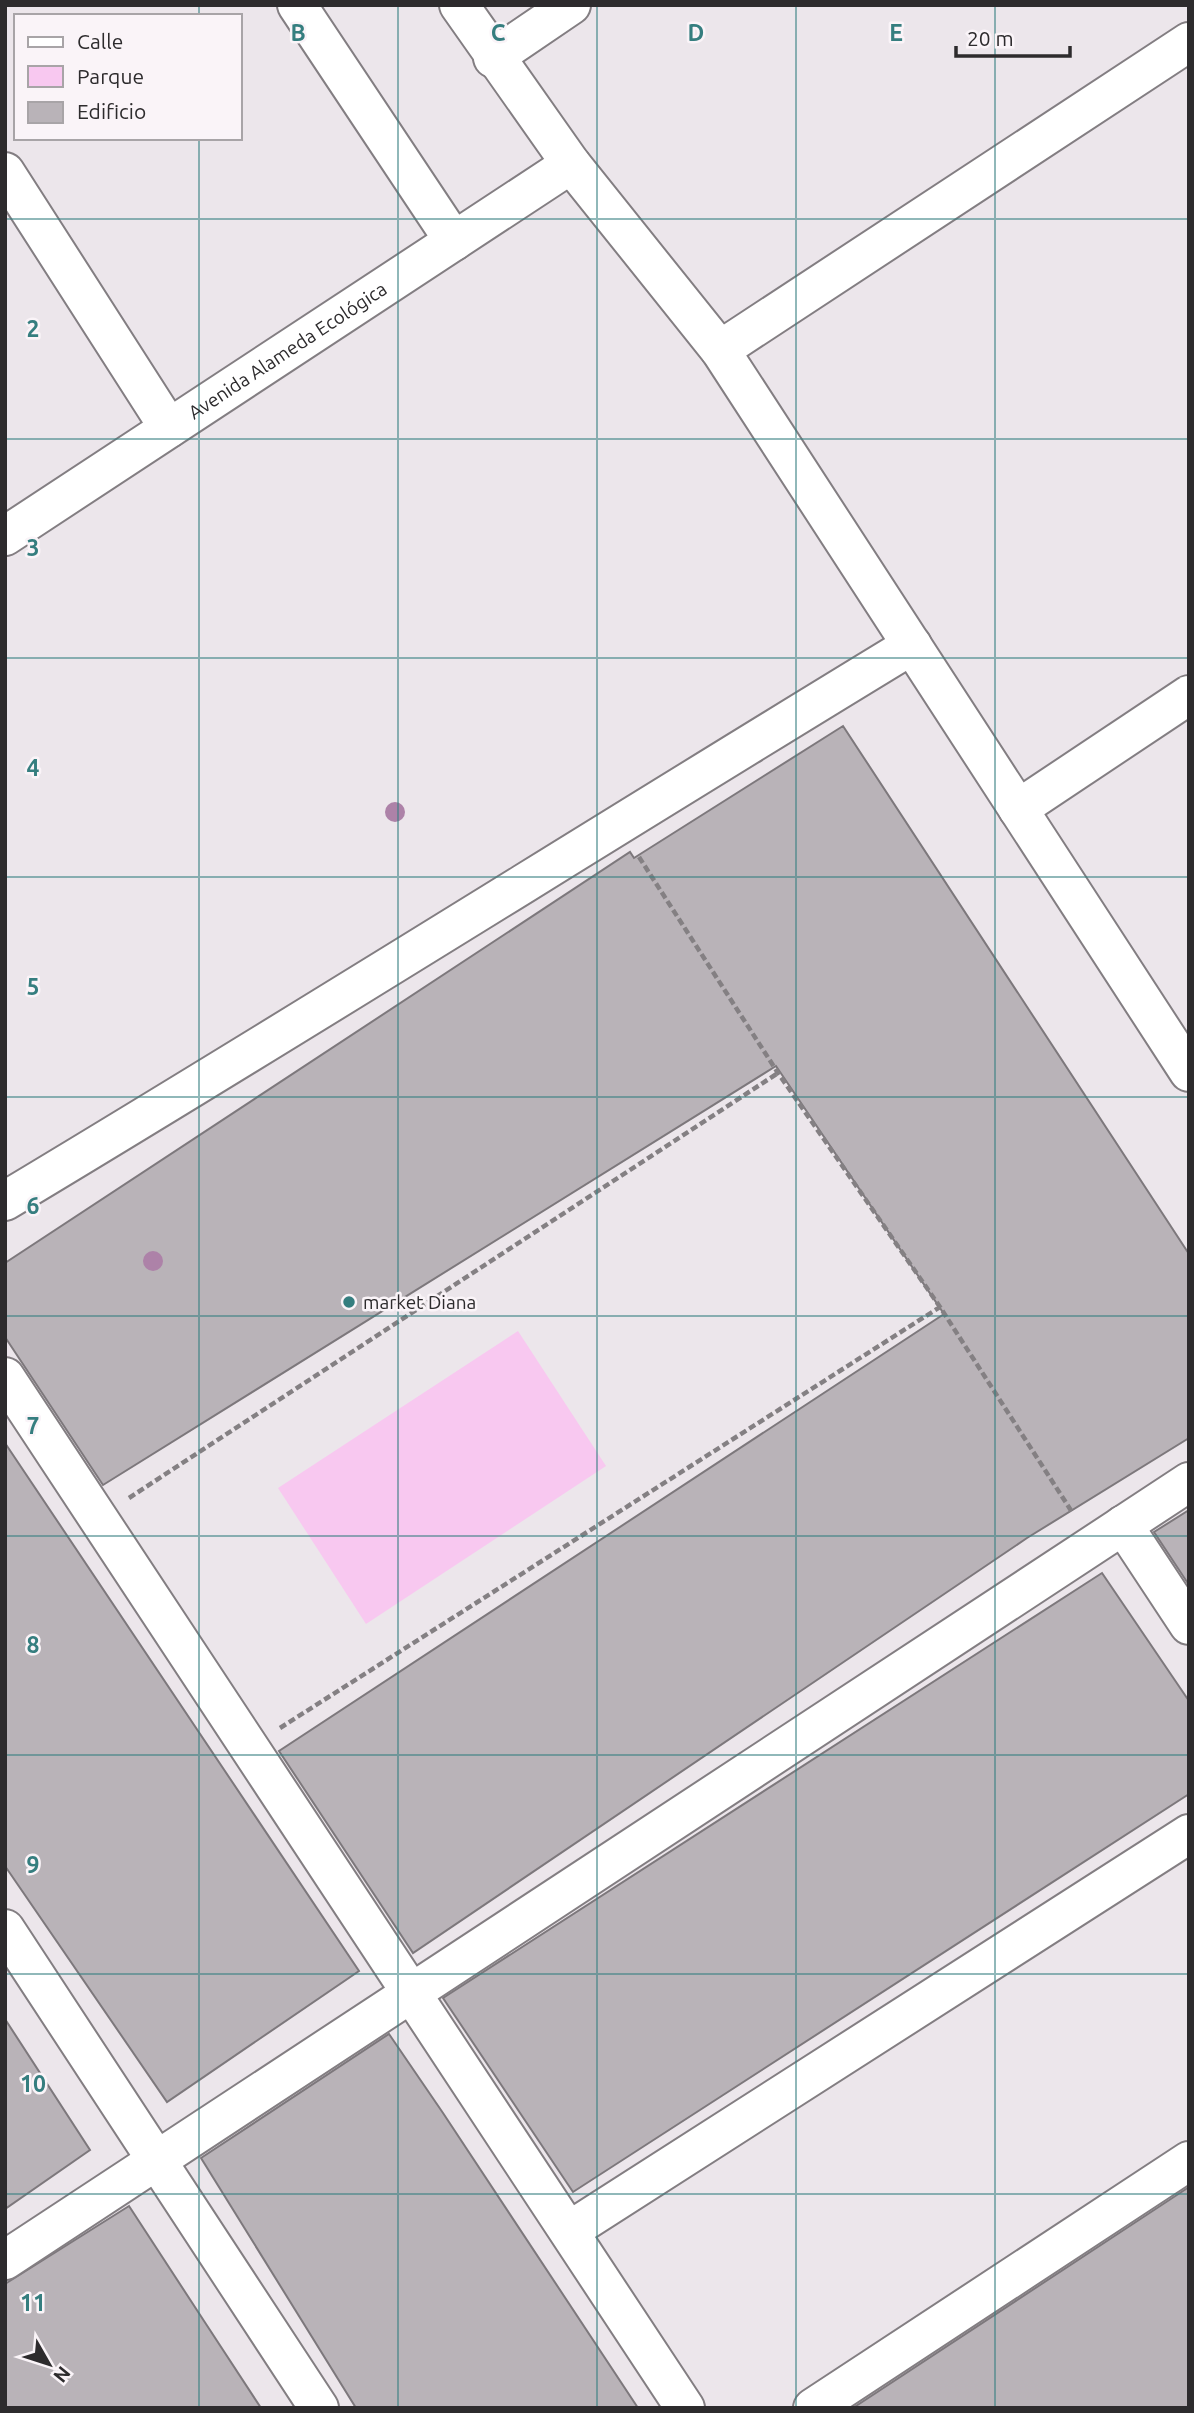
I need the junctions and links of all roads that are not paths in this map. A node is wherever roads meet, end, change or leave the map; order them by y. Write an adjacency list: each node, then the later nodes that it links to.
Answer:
1 (297, 5): 8 (street)
2 (458, 5): 5 (street)
3 (570, 5): 5 (street)
4 (1189, 42): 9 (street)
5 (493, 58): 6 (street)
6 (571, 164): 8 (street, Avenida Alameda Ecológica); 9 (street)
7 (5, 172): 10 (street)
8 (454, 241): 10 (street, Avenida Alameda Ecológica)
9 (720, 350): 12 (street)
10 (169, 428): 11 (street, Avenida Alameda Ecológica)
11 (5, 536)
12 (912, 645): 14 (street); 16 (street)
13 (1189, 695): 14 (street)
14 (1018, 809): 15 (street)
15 (1189, 1072)
16 (5, 1201)
17 (5, 1377): 23 (street)
18 (1189, 1482): 19 (street)
19 (1108, 1535): 20 (street); 23 (street)
20 (1189, 1625)
21 (1189, 1834): 26 (street)
22 (5, 1929): 24 (street)
23 (413, 1992): 24 (street); 26 (street)
24 (159, 2160): 27 (street); 28 (street)
25 (1189, 2161): 30 (street)
26 (569, 2231): 29 (street)
27 (5, 2260)
28 (318, 2408)
29 (685, 2408)
30 (813, 2408)

